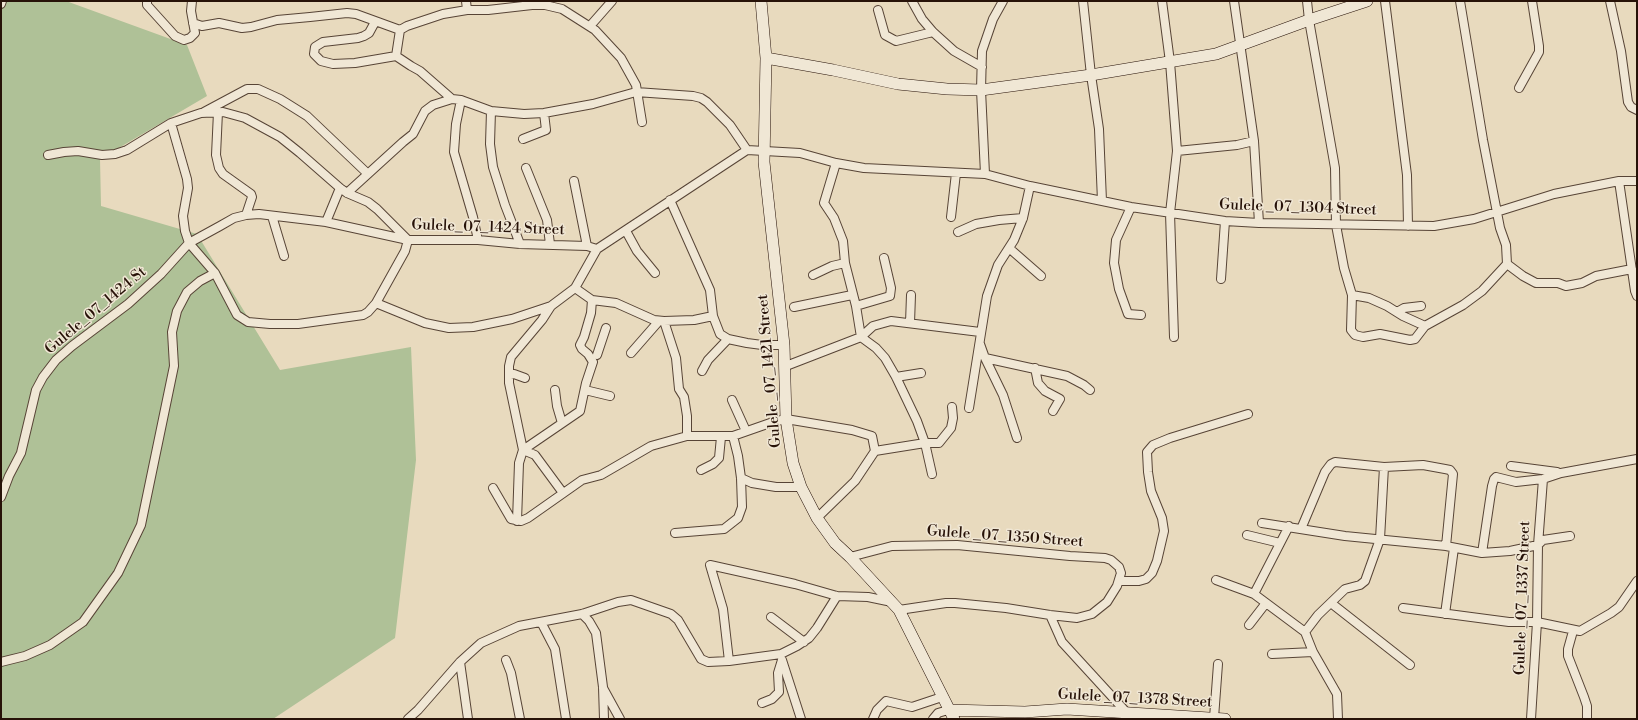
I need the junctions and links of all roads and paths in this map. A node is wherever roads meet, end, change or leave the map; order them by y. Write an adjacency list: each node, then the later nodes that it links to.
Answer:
1 (2, 1): 18 (street)
2 (147, 1): 23 (street)
3 (192, 1): 23 (street)
4 (466, 1): 19 (street)
5 (611, 1): 24 (street)
6 (761, 1): 29 (main road, Gulele _07_1421 Street)
7 (912, 1): 26 (street)
8 (1003, 1): 31 (street)
9 (1083, 1): 32 (street)
10 (1162, 1): 30 (street)
11 (1234, 1): 27 (street)
12 (1307, 1): 21 (street)
13 (1367, 1): 21 (main road)
14 (1385, 1): 75 (street)
15 (1460, 1): 65 (street)
16 (1532, 1): 33 (street)
17 (1610, 1): 38 (street)
18 (1, 4)
19 (467, 10): 24 (street); 25 (street)
20 (878, 10): 26 (street)
21 (1309, 20): 27 (main road); 74 (street)
22 (374, 22): 23 (street); 25 (street); 28 (street)
23 (193, 23)
24 (590, 26): 35 (street)
25 (400, 30): 28 (street)
26 (933, 32): 31 (street)
27 (1240, 45): 30 (main road); 46 (street)
28 (396, 56): 36 (street)
29 (766, 58): 34 (main road); 48 (main road, Gulele _07_1421 Street)
30 (1170, 62): 32 (main road); 49 (street)
31 (982, 67): 34 (street)
32 (1091, 75): 34 (main road); 63 (street)
33 (1519, 88)
34 (981, 90): 55 (street)
35 (636, 92): 42 (street); 43 (street); 47 (street)
36 (452, 99): 37 (street); 54 (street)
37 (461, 100): 39 (street); 79 (street)
38 (1637, 110)
39 (491, 111): 42 (street); 81 (street)
40 (218, 112): 41 (street); 60 (street); 67 (street)
41 (201, 113): 44 (street); 54 (street)
42 (544, 113): 45 (street)
43 (642, 122)
44 (171, 123): 50 (street); 80 (street)
45 (523, 139)
46 (1254, 141): 49 (street); 73 (street)
47 (747, 150): 48 (street); 62 (street)
48 (765, 150): 51 (street, Gulele _07_1304 Street); 120 (main road, Gulele _07_1421 Street)
49 (1177, 151): 66 (street)
50 (48, 155)
51 (836, 163): 53 (street, Gulele _07_1304 Street); 89 (street)
52 (526, 168): 82 (street)
53 (956, 173): 55 (street, Gulele _07_1304 Street); 69 (street)
54 (368, 174): 61 (street)
55 (985, 174): 59 (street, Gulele _07_1304 Street)
56 (574, 181): 84 (street)
57 (1619, 181): 58 (street, Gulele _07_1304 Street); 65 (street, Gulele _07_1304 Street); 83 (street)
58 (1637, 181)
59 (1030, 186): 63 (street, Gulele _07_1304 Street); 70 (street)
60 (340, 188): 61 (street); 72 (street)
61 (347, 193): 78 (street)
62 (670, 200): 76 (street); 110 (street)
63 (1102, 201): 64 (street, Gulele _07_1304 Street)
64 (1131, 207): 66 (street, Gulele _07_1304 Street); 109 (street)
65 (1498, 211): 75 (street, Gulele _07_1304 Street); 90 (street)
66 (1170, 213): 71 (street, Gulele _07_1304 Street); 117 (street)
67 (246, 215): 68 (street, Gulele_07_1424 Street); 80 (street, Gulele_07_1424 Street)
68 (272, 216): 72 (street, Gulele_07_1424 Street); 87 (street)
69 (951, 217)
70 (1023, 218): 77 (street); 85 (street)
71 (1225, 221): 73 (street, Gulele _07_1304 Street); 96 (street)
72 (326, 222): 78 (street, Gulele_07_1424 Street)
73 (1259, 223): 74 (street, Gulele _07_1304 Street)
74 (1336, 225): 75 (street, Gulele _07_1304 Street); 100 (street)
75 (1408, 226)
76 (626, 230): 86 (street); 93 (street)
77 (958, 232)
78 (408, 240): 79 (street, Gulele_07_1424 Street); 103 (street)
79 (478, 240): 81 (street, Gulele_07_1424 Street)
80 (189, 243): 92 (street); 161 (street, Gulele_07_1424 St)
81 (520, 244): 82 (street, Gulele_07_1424 Street)
82 (550, 244): 84 (street, Gulele_07_1424 Street)
83 (1633, 245): 91 (street)
84 (587, 246): 86 (street, Gulele_07_1424 Street)
85 (1009, 248): 95 (street); 115 (street)
86 (597, 249): 97 (street)
87 (284, 256)
88 (884, 258): 106 (street)
89 (844, 263): 94 (street); 98 (street)
90 (1507, 264): 91 (street); 113 (street)
91 (1632, 269): 101 (street)
92 (215, 273): 103 (street); 200 (street)
93 (655, 273)
94 (813, 275)
95 (1041, 276)
96 (1221, 279)
97 (575, 288): 102 (street); 104 (street)
98 (852, 295): 105 (street); 106 (street)
99 (911, 295): 112 (street)
100 (1352, 295): 108 (street); 113 (street)
101 (1637, 296)
102 (592, 300): 111 (street); 122 (street)
103 (376, 303): 104 (street)
104 (551, 306): 128 (street)
105 (794, 306)
106 (856, 306): 116 (street)
107 (1421, 306): 108 (street)
108 (1397, 312): 113 (street)
109 (1141, 315)
110 (713, 316): 111 (street); 118 (street)
111 (662, 321): 121 (street); 143 (street)
112 (910, 324): 115 (street); 116 (street)
113 (1425, 326)
114 (606, 328): 122 (street)
115 (980, 332): 119 (street)
116 (861, 336): 124 (street); 129 (street)
117 (1174, 337)
118 (728, 339): 120 (street); 126 (street)
119 (980, 344): 123 (street); 137 (street)
120 (784, 345): 124 (main road, Gulele _07_1421 Street)
121 (631, 353)
122 (595, 355): 132 (street)
123 (985, 358): 125 (street); 146 (street)
124 (786, 366): 140 (main road, Gulele _07_1421 Street)
125 (1035, 368): 133 (street); 138 (street)
126 (702, 371)
127 (921, 373): 129 (street)
128 (508, 375): 130 (street); 148 (street)
129 (896, 377): 147 (street)
130 (525, 378)
131 (555, 390): 141 (street)
132 (585, 390): 134 (street); 141 (street)
133 (1090, 390)
134 (610, 396)
135 (732, 400): 142 (street)
136 (952, 407): 147 (street)
137 (969, 408)
138 (1053, 411)
139 (1248, 414): 177 (street)
140 (786, 419): 142 (street); 149 (street); 158 (main road, Gulele _07_1421 Street)
141 (562, 423): 148 (street)
142 (746, 431): 144 (street)
143 (687, 436): 145 (street); 160 (street)
144 (733, 436): 145 (street); 156 (street)
145 (721, 437): 153 (street)
146 (1017, 438)
147 (925, 443): 149 (street); 155 (street)
148 (523, 450): 160 (street); 163 (street)
149 (875, 450): 162 (street)
150 (1637, 459): 154 (street)
151 (1511, 466): 154 (street)
152 (1384, 467): 166 (street); 170 (street); 173 (street)
153 (701, 470)
154 (1561, 473): 157 (street)
155 (932, 474)
156 (741, 478): 158 (street); 167 (street)
157 (1543, 478): 172 (street, Gulele _07_1337 Street); 174 (street)
158 (801, 487): 162 (main road, Gulele _07_1421 Street)
159 (493, 488): 163 (street)
160 (563, 492): 163 (street)
161 (1, 497)
162 (817, 518): 175 (main road, Gulele _07_1421 Street)
163 (517, 521)
164 (1262, 523): 165 (street)
165 (1289, 526): 166 (street); 171 (street)
166 (1301, 529): 170 (street)
167 (675, 532)
168 (1247, 535): 171 (street)
169 (1570, 536): 172 (street)
170 (1380, 539): 173 (street); 182 (street)
171 (1280, 543): 179 (street)
172 (1538, 545): 174 (street); 190 (street, Gulele _07_1337 Street)
173 (1450, 547): 174 (street); 186 (street)
174 (1482, 553)
175 (850, 557): 177 (street, Gulele _07_1350 Street); 183 (main road, Gulele _07_1421 Street)
176 (1216, 580): 179 (street)
177 (1119, 581): 187 (street)
178 (1637, 581): 192 (street)
179 (1254, 594): 181 (street)
180 (837, 596): 183 (street); 194 (street); 199 (street)
181 (1266, 603): 191 (street); 193 (street)
182 (1331, 603): 193 (street); 203 (street)
183 (896, 606): 187 (street); 205 (main road, Gulele _07_1421 Street)
184 (1403, 608): 186 (street)
185 (582, 614): 189 (street); 199 (street); 204 (street)
186 (1445, 614): 190 (street)
187 (1050, 615): 208 (street)
188 (772, 616): 194 (street)
189 (541, 622): 201 (street); 216 (street)
190 (1537, 622): 192 (street); 224 (street, Gulele _07_1337 Street)
191 (1249, 625)
192 (1573, 630): 225 (street)
193 (1305, 632): 195 (street)
194 (804, 642): 197 (street)
195 (1313, 652): 196 (street); 223 (street)
196 (1272, 654)
197 (782, 657): 199 (street); 206 (street); 219 (street)
198 (506, 660): 215 (street)
199 (729, 661)
200 (1, 662)
201 (460, 662): 207 (street); 214 (street)
202 (1218, 664): 222 (street)
203 (1410, 666)
204 (603, 687): 217 (street); 218 (street)
205 (942, 697): 209 (main road, Gulele _07_1421 Street); 220 (street)
206 (762, 703)
207 (418, 710): 212 (street); 213 (street)
208 (1127, 713): 211 (main road, Gulele _07_1378 Street); 222 (main road, Gulele _07_1378 Street)
209 (951, 714): 210 (main road, Gulele _07_1378 Street); 221 (street)
210 (1027, 715): 211 (main road, Gulele _07_1378 Street)
211 (1105, 715)
212 (408, 719)
213 (419, 719)
214 (468, 719)
215 (520, 719)
216 (566, 719)
217 (604, 719)
218 (620, 719)
219 (802, 719)
220 (873, 719)
221 (933, 719)
222 (1219, 719)
223 (1338, 719)
224 (1530, 719)
225 (1587, 719)

